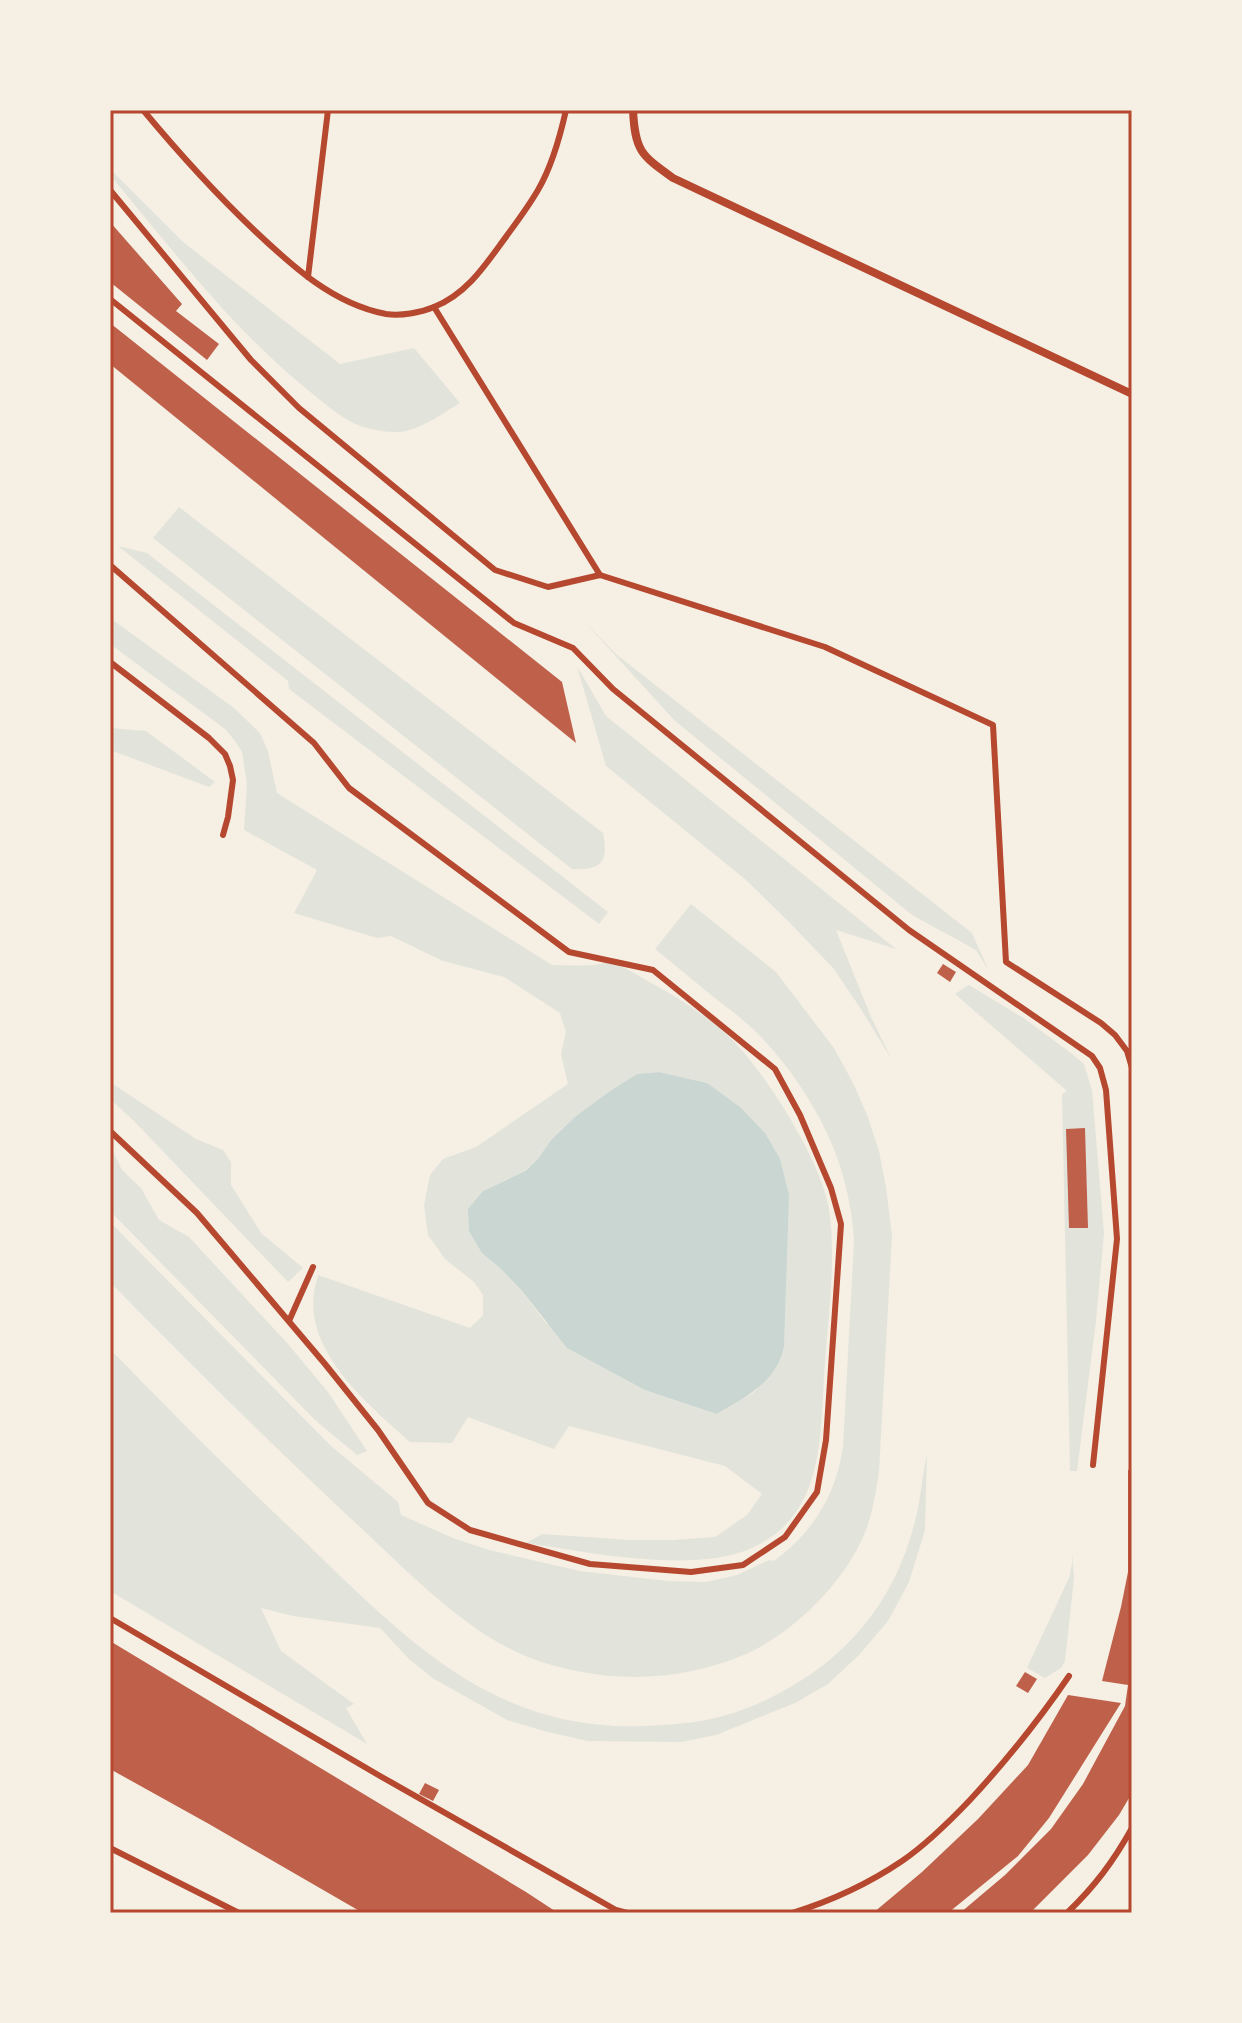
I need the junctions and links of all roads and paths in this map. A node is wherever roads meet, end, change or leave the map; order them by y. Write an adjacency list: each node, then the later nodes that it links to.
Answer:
1 (143, 110): 6 (lane)
2 (328, 110): 6 (lane)
3 (566, 110): 8 (lane)
4 (633, 110): 9 (street)
5 (110, 190): 11 (lane)
6 (308, 277): 8 (lane)
7 (110, 299): 18 (lane)
8 (434, 307): 11 (lane)
9 (1132, 394)
10 (110, 565): 17 (lane)
11 (600, 575): 14 (lane)
12 (110, 662): 13 (lane)
13 (223, 835)
14 (1132, 1068)
15 (110, 1131): 17 (lane)
16 (313, 1267): 17 (lane)
17 (289, 1321)
18 (1093, 1465)
19 (110, 1618): 24 (lane)
20 (1069, 1676): 25 (lane)
21 (1132, 1828): 26 (lane)
22 (110, 1848): 23 (lane)
23 (239, 1913)
24 (627, 1913)
25 (792, 1913)
26 (1067, 1913)

